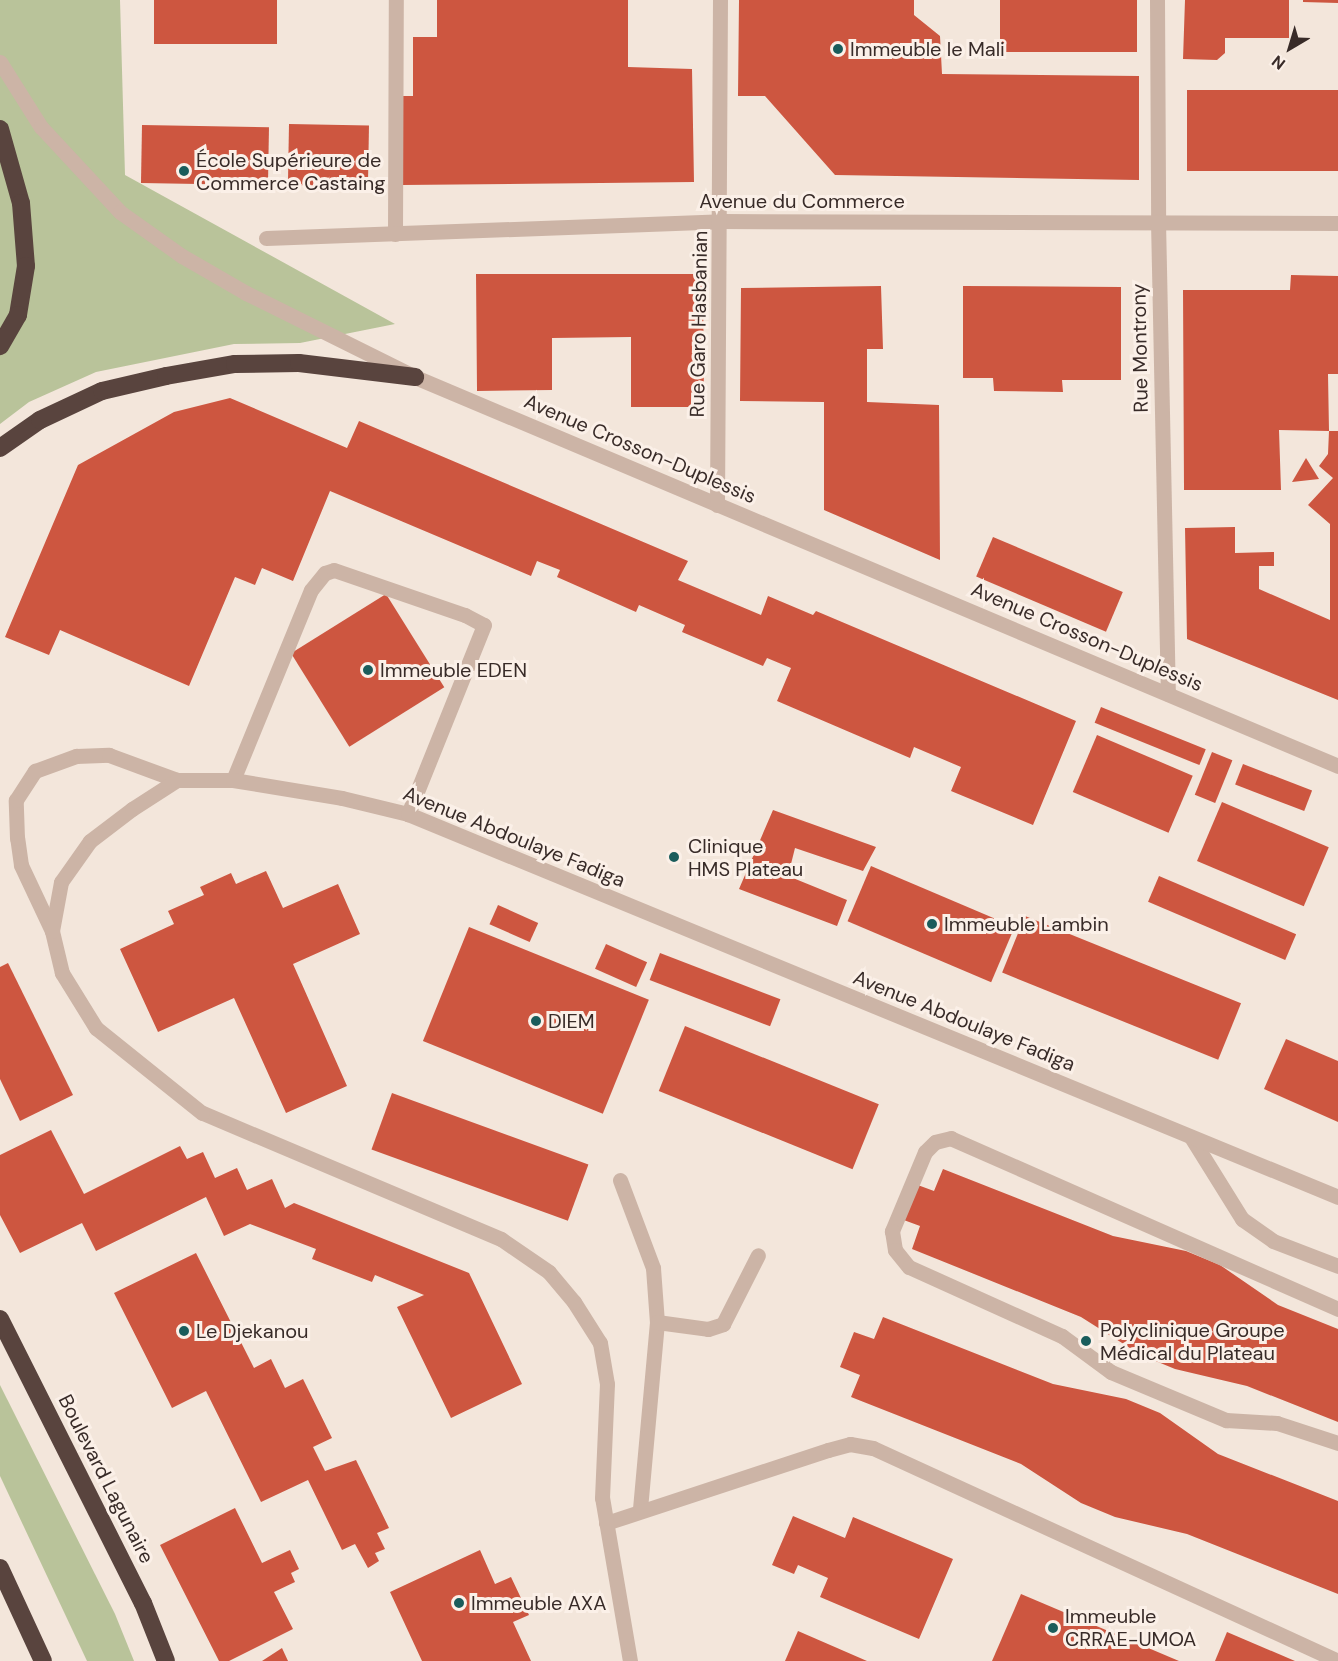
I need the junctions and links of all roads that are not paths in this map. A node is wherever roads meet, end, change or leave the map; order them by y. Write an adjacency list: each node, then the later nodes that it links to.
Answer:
1 (396, 0): 9 (street)
2 (720, 0): 6 (street, Rue Garo Hasbanian)
3 (1158, 0): 7 (street, Rue Montrony)
4 (0, 62): 12 (street, Avenue Crosson-Duplessis)
5 (0, 129): 11 (highway)
6 (722, 221): 7 (street, Avenue du Commerce); 9 (street, Avenue du Commerce); 14 (street, Rue Garo Hasbanian)
7 (1158, 221): 8 (street, Avenue du Commerce); 15 (street, Rue Montrony)
8 (1338, 223)
9 (395, 234): 10 (street, Avenue du Commerce)
10 (266, 238)
11 (0, 346)
12 (415, 377): 13 (highway); 14 (street, Avenue Crosson-Duplessis)
13 (0, 448)
14 (717, 505): 15 (street, Avenue Crosson-Duplessis)
15 (1168, 694): 16 (street, Avenue Crosson-Duplessis)
16 (1338, 765)
17 (177, 780): 18 (street, Avenue Abdoulaye Fadiga); 20 (street); 20 (street)
18 (233, 780): 19 (street, Avenue Abdoulaye Fadiga); 19 (street)
19 (408, 814): 21 (street, Avenue Abdoulaye Fadiga)
20 (52, 931): 31 (street)
21 (1191, 1137): 23 (street, Avenue Abdoulaye Fadiga); 25 (street)
22 (620, 1180): 28 (street)
23 (1338, 1197)
24 (758, 1255): 28 (street)
25 (1338, 1266)
26 (1338, 1309): 29 (street)
27 (0, 1319): 33 (highway, Boulevard Lagunaire)
28 (657, 1322): 30 (street)
29 (1338, 1443)
30 (640, 1510): 31 (street); 38 (street)
31 (606, 1523): 37 (street)
32 (0, 1568): 34 (highway)
33 (143, 1603): 35 (highway, Boulevard Lagunaire); 36 (highway)
34 (43, 1661)
35 (166, 1661)
36 (171, 1661)
37 (630, 1661)
38 (1338, 1661)

